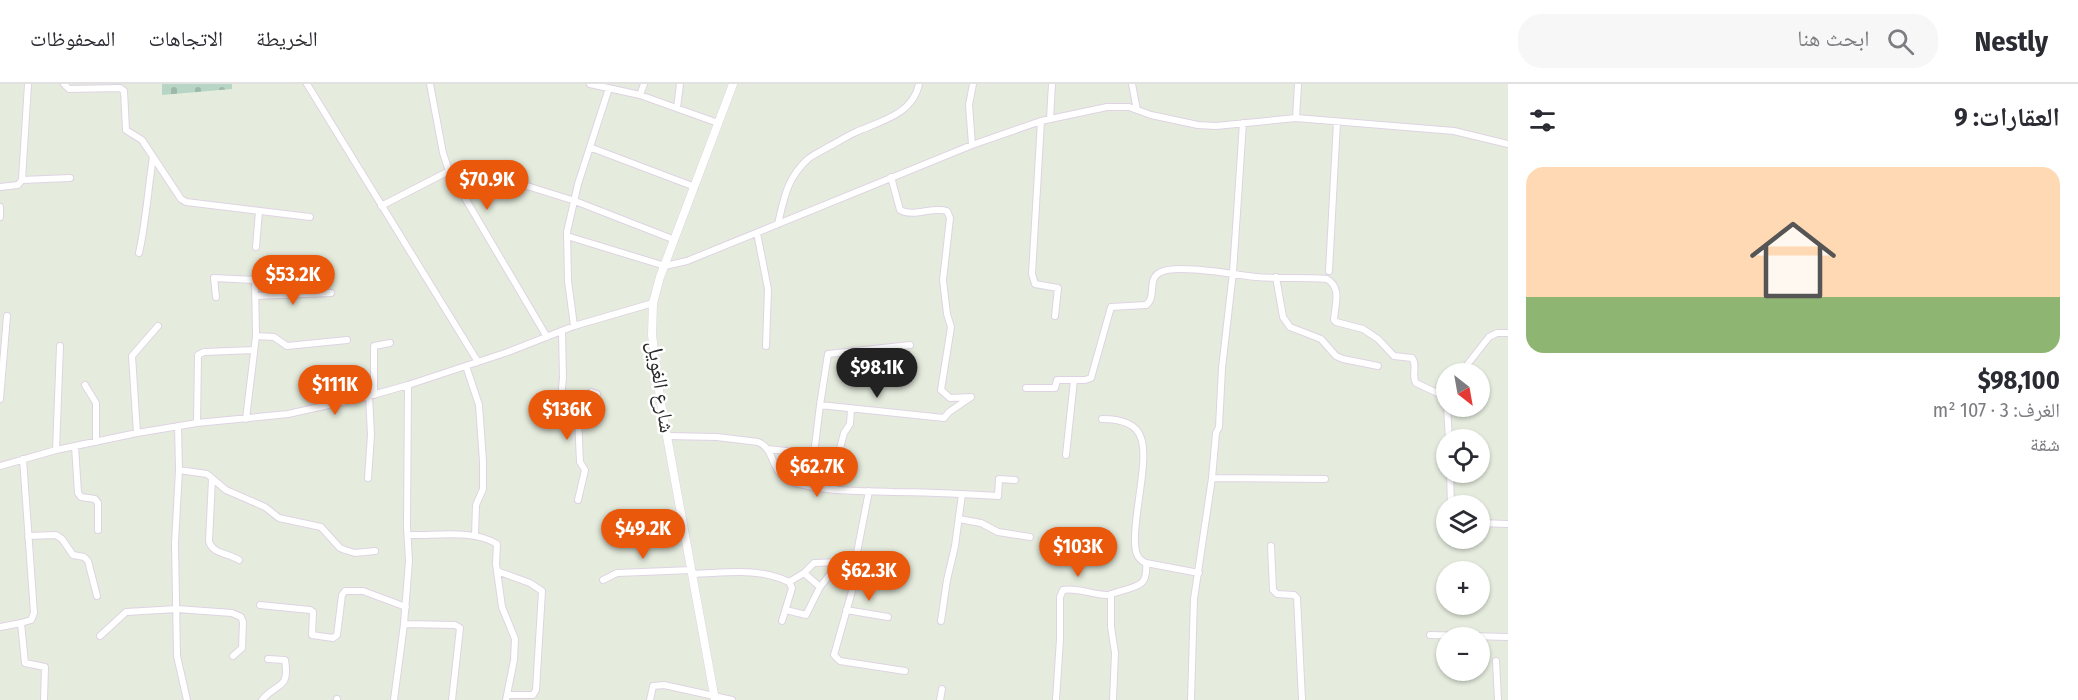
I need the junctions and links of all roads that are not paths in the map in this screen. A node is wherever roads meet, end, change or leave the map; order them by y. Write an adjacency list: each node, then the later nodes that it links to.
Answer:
1 (28, 84): 31 (street)
2 (64, 84): 27 (street)
3 (307, 84): 35 (street)
4 (430, 84): 28 (street)
5 (590, 84): 14 (street)
6 (644, 84): 15 (street)
7 (680, 84): 16 (street)
8 (733, 84): 22 (street, شارع الغويل)
9 (919, 84): 40 (street)
10 (973, 84): 25 (street)
11 (1052, 84): 19 (street)
12 (1132, 84): 17 (street)
13 (1298, 84): 18 (street)
14 (609, 88): 15 (street); 26 (street)
15 (640, 95): 16 (street)
16 (677, 108): 22 (street)
17 (1137, 110): 19 (street); 23 (street)
18 (1296, 118): 21 (street); 23 (street)
19 (1050, 119): 20 (street)
20 (1041, 121): 25 (street); 57 (street)
21 (1337, 122): 24 (street); 47 (street)
22 (718, 123): 33 (street, شارع الغويل)
23 (1243, 123): 49 (street)
24 (1508, 144)
25 (972, 145): 29 (street)
26 (592, 148): 33 (street); 34 (street)
27 (153, 156): 37 (street); 45 (street)
28 (449, 171): 34 (street); 35 (street); 63 (street)
29 (891, 177): 40 (street); 83 (street)
30 (70, 178): 31 (street)
31 (22, 180): 32 (street)
32 (0, 187)
33 (695, 187): 43 (street, شارع الغويل)
34 (574, 201): 42 (street); 43 (street)
35 (381, 206): 70 (street)
36 (0, 207): 38 (street)
37 (259, 211): 39 (street); 44 (street)
38 (0, 217)
39 (310, 217)
40 (778, 224): 41 (street)
41 (757, 233): 46 (street); 68 (street)
42 (567, 236): 46 (street); 59 (street)
43 (675, 240): 46 (street, شارع الغويل)
44 (256, 247)
45 (139, 254)
46 (665, 266): 55 (street, شارع الغويل)
47 (1329, 271)
48 (318, 272): 51 (street)
49 (1233, 272): 50 (street); 74 (street); 100 (street)
50 (1276, 277): 73 (street); 78 (street)
51 (255, 280): 53 (street); 54 (street)
52 (331, 293): 53 (street)
53 (255, 296): 62 (street)
54 (216, 297)
55 (653, 303): 59 (street); 90 (street, شارع الغويل)
56 (7, 316): 81 (street)
57 (1055, 316)
58 (158, 326): 89 (street)
59 (574, 326): 60 (street)
60 (562, 331): 63 (street); 84 (street)
61 (1508, 333): 71 (street)
62 (256, 336): 64 (street); 69 (street)
63 (547, 337): 70 (street)
64 (347, 340)
65 (390, 343): 80 (street)
66 (910, 345): 82 (street)
67 (60, 346): 94 (street)
68 (766, 346)
69 (254, 350): 85 (street); 87 (street)
70 (478, 362): 72 (street)
71 (1469, 363)
72 (466, 366): 76 (street); 114 (street)
73 (1378, 366)
74 (1074, 380): 77 (street); 95 (street)
75 (86, 385): 91 (street)
76 (408, 385): 80 (street); 112 (street)
77 (1026, 388)
78 (1436, 391)
79 (597, 394): 84 (street)
80 (371, 396): 85 (street); 99 (street)
81 (0, 399)
82 (820, 405): 83 (street); 93 (street)
83 (851, 409): 104 (street)
84 (578, 418): 107 (street)
85 (246, 419): 87 (street)
86 (1102, 419): 121 (street)
87 (197, 423): 88 (street)
88 (178, 426): 89 (street); 98 (street)
89 (137, 433): 91 (street)
90 (667, 436): 93 (street); 123 (street, شارع الغويل)
91 (96, 442): 92 (street)
92 (75, 446): 94 (street); 111 (street)
93 (767, 449): 104 (street)
94 (56, 450): 96 (street)
95 (1066, 455)
96 (23, 459): 97 (street); 113 (street)
97 (0, 466)
98 (179, 470): 101 (street); 133 (street)
99 (368, 478)
100 (1212, 478): 102 (street); 125 (street)
101 (212, 479): 117 (street); 118 (street)
102 (1325, 479)
103 (1015, 480): 106 (street)
104 (834, 489): 105 (street)
105 (869, 491): 106 (street); 120 (street)
106 (962, 494): 108 (street)
107 (578, 500)
108 (959, 519): 115 (street); 138 (street)
109 (1490, 523): 110 (street)
110 (1508, 524)
111 (98, 530)
112 (408, 535): 114 (street); 132 (street)
113 (28, 536): 130 (street); 139 (street)
114 (475, 536): 122 (street)
115 (1030, 537)
116 (1270, 546): 163 (street)
117 (375, 551)
118 (239, 560)
119 (840, 562): 120 (street); 124 (street); 128 (street)
120 (855, 563): 135 (street)
121 (1146, 563): 125 (street); 129 (street)
122 (497, 571): 150 (street); 150 (street)
123 (693, 572): 126 (street); 127 (street); 151 (street, شارع الغويل)
124 (804, 573): 127 (street); 128 (street)
125 (1199, 573): 162 (street)
126 (603, 580)
127 (789, 582): 134 (street)
128 (820, 587): 134 (street)
129 (1111, 594): 160 (street); 161 (street)
130 (97, 596)
131 (260, 604): 132 (street)
132 (406, 607): 140 (street)
133 (177, 609): 143 (street); 145 (street); 153 (street)
134 (786, 610): 137 (street)
135 (846, 610): 136 (street); 148 (street)
136 (888, 616)
137 (782, 621)
138 (941, 621)
139 (21, 622): 141 (street); 152 (street)
140 (404, 624): 155 (street); 156 (street)
141 (0, 627)
142 (1430, 635): 144 (street)
143 (100, 636)
144 (1508, 637)
145 (233, 656)
146 (267, 659): 154 (street)
147 (1496, 661): 164 (street)
148 (905, 671)
149 (942, 689): 159 (street)
150 (507, 697)
151 (715, 698): 157 (street); 158 (street)
152 (44, 700)
153 (187, 700)
154 (262, 700)
155 (394, 700)
156 (452, 700)
157 (650, 700)
158 (732, 700)
159 (940, 700)
160 (1056, 700)
161 (1113, 700)
162 (1191, 700)
163 (1302, 700)
164 (1498, 700)

